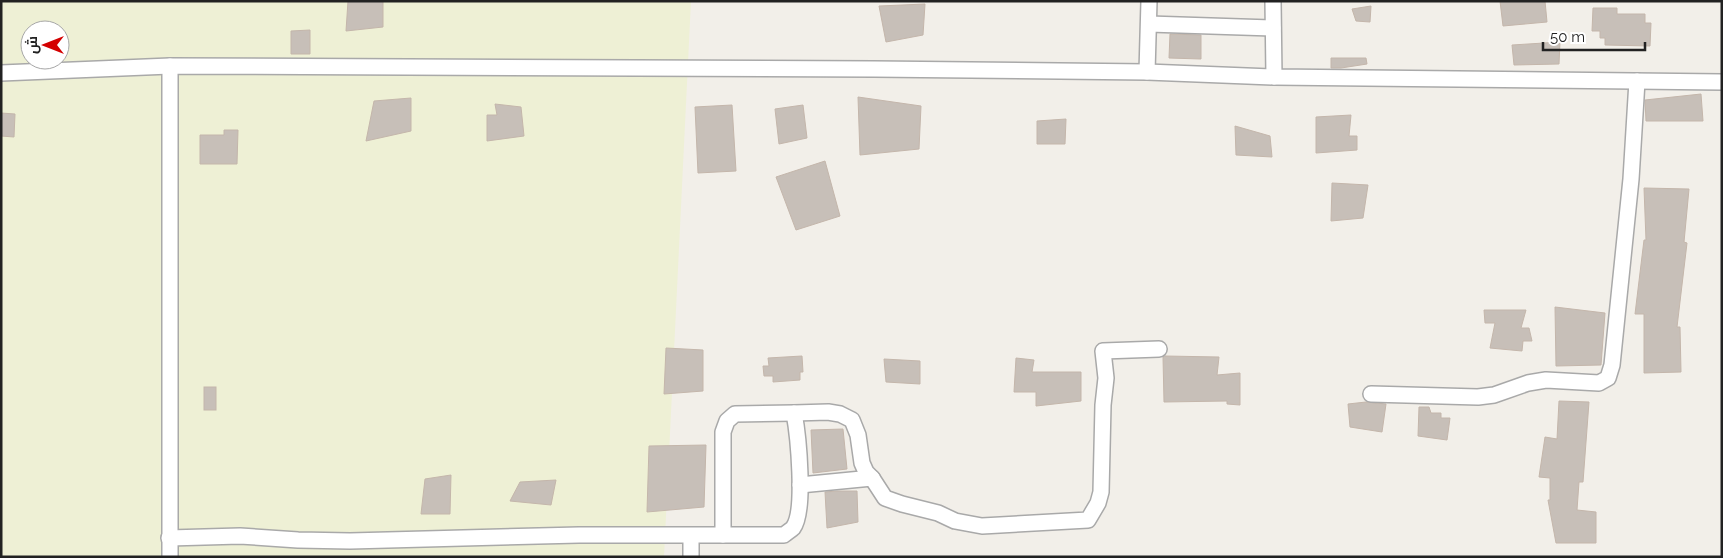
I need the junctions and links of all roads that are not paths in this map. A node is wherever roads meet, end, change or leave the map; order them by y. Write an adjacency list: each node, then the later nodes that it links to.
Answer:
1 (1149, 1): 3 (street)
2 (1273, 1): 4 (street)
3 (1149, 24): 4 (street); 6 (street)
4 (1273, 28): 8 (street)
5 (170, 66): 6 (street); 7 (street); 18 (street)
6 (1147, 72): 8 (street)
7 (1, 73)
8 (1274, 77): 9 (street)
9 (1636, 81): 10 (street); 12 (street)
10 (1722, 82)
11 (1159, 349): 14 (street)
12 (1371, 394)
13 (794, 413): 14 (street); 15 (street); 17 (street)
14 (872, 478): 15 (street)
15 (800, 484): 17 (street)
16 (691, 536): 17 (street); 18 (street); 20 (street)
17 (723, 536)
18 (169, 538): 19 (street)
19 (170, 557)
20 (692, 557)

